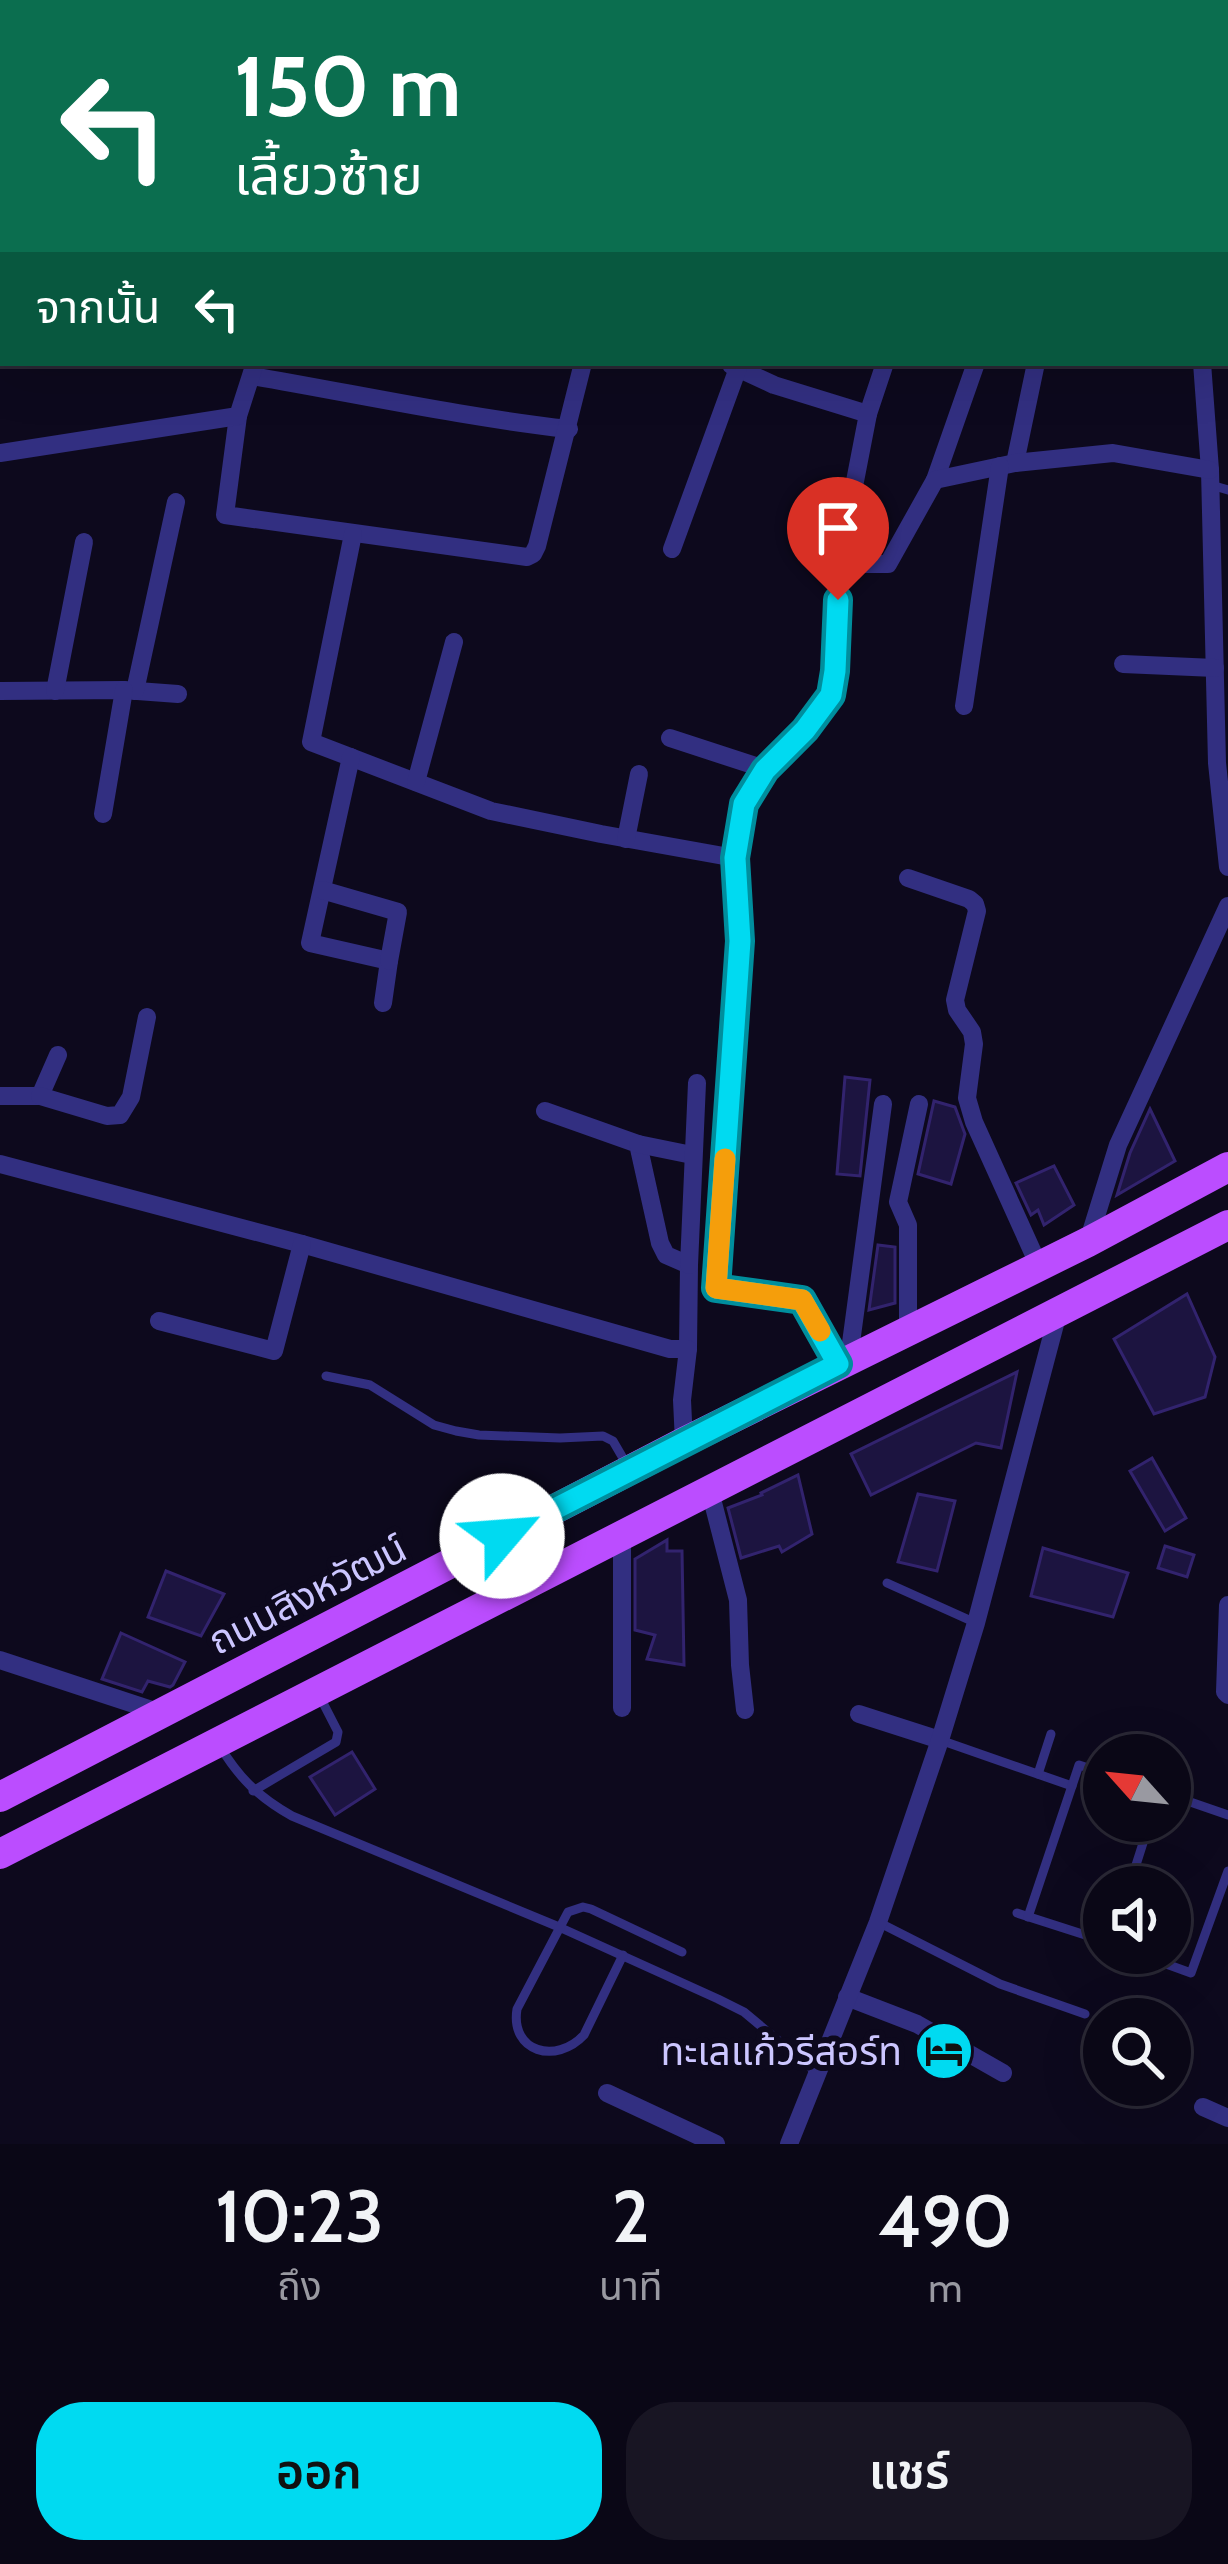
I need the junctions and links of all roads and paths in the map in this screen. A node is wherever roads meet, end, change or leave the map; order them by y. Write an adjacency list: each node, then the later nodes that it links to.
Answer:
1 (582, 366): 10 (street)
2 (732, 366): 8 (street); 18 (street)
3 (884, 366): 8 (street)
4 (975, 366): 13 (street)
5 (1035, 366): 12 (street)
6 (1202, 366): 14 (street)
7 (254, 369): 9 (street); 10 (street)
8 (868, 415): 19 (street)
9 (238, 416): 11 (street); 16 (street)
10 (568, 429): 16 (street)
11 (0, 453)
12 (1008, 465): 13 (street); 14 (street); 27 (street)
13 (935, 480): 19 (street)
14 (1216, 482): 22 (street)
15 (176, 502): 23 (street)
16 (353, 534): 29 (street)
17 (84, 542): 25 (street)
18 (673, 549)
19 (839, 565): 30 (street)
20 (454, 642): 32 (street)
21 (1123, 664): 22 (street)
22 (1215, 668): 36 (street)
23 (130, 690): 25 (street); 26 (street); 33 (street)
24 (0, 691): 25 (street)
25 (55, 692)
26 (178, 694)
27 (964, 706)
28 (670, 738): 30 (street)
29 (352, 757): 32 (street); 38 (street)
30 (765, 770): 35 (street)
31 (639, 774): 34 (street)
32 (416, 782): 34 (street)
33 (104, 814)
34 (626, 839): 35 (street)
35 (735, 858): 63 (street)
36 (1228, 867)
37 (908, 878): 58 (street)
38 (322, 890): 40 (street); 40 (street)
39 (1228, 906): 55 (street)
40 (389, 962): 41 (street)
41 (382, 1003)
42 (147, 1017): 46 (street)
43 (58, 1055): 46 (street)
44 (698, 1083): 51 (street)
45 (0, 1096): 46 (street)
46 (40, 1096)
47 (883, 1104): 63 (street)
48 (919, 1104): 61 (street)
49 (545, 1112): 50 (street)
50 (638, 1144): 51 (street); 57 (street)
51 (692, 1155): 57 (street)
52 (0, 1164): 56 (street)
53 (1228, 1167): 55 (main road, ถนนสิงหวัฒน์)
54 (1228, 1225): 59 (main road)
55 (1088, 1242): 58 (main road, ถนนสิงหวัฒน์)
56 (302, 1244): 60 (street); 62 (street)
57 (689, 1265): 62 (street)
58 (1039, 1266): 61 (main road, ถนนสิงหวัฒน์)
59 (1058, 1313): 67 (main road); 71 (street)
60 (159, 1321)
61 (908, 1330): 63 (main road, ถนนสิงหวัฒน์)
62 (688, 1349): 65 (street)
63 (844, 1361): 65 (main road, ถนนสิงหวัฒน์)
64 (326, 1376): 66 (lane)
65 (684, 1442): 66 (main road, ถนนสิงหวัฒน์)
66 (630, 1470): 77 (main road, ถนนสิงหวัฒน์)
67 (710, 1491): 68 (main road); 76 (street)
68 (622, 1537): 73 (main road); 75 (street)
69 (887, 1583): 71 (lane)
70 (1228, 1605): 74 (street)
71 (976, 1623): 80 (street)
72 (0, 1660): 77 (street)
73 (318, 1692): 81 (main road); 85 (lane)
74 (1228, 1696)
75 (622, 1708)
76 (745, 1710)
77 (161, 1713): 86 (main road, ถนนสิงหวัฒน์)
78 (860, 1714): 80 (street)
79 (1051, 1734): 83 (lane)
80 (940, 1740): 83 (lane); 91 (street)
81 (218, 1743): 85 (lane); 89 (main road)
82 (1083, 1766): 84 (lane)
83 (1038, 1774): 84 (lane)
84 (1072, 1786): 93 (lane)
85 (254, 1791): 92 (lane)
86 (0, 1797)
87 (1191, 1802): 88 (lane)
88 (1228, 1815)
89 (1, 1851)
90 (1228, 1871): 96 (lane)
91 (878, 1922): 97 (street); 98 (lane)
92 (559, 1927): 94 (lane); 95 (lane); 95 (lane)
93 (1083, 1934)
94 (682, 1952)
95 (623, 1955): 99 (lane)
96 (1191, 1973)
97 (847, 1996): 99 (street); 100 (street)
98 (1083, 2014)
99 (817, 2073): 105 (street)
100 (1003, 2073)
101 (607, 2093): 104 (street)
102 (1203, 2107): 103 (street)
103 (1228, 2118)
104 (716, 2144)
105 (789, 2144)

